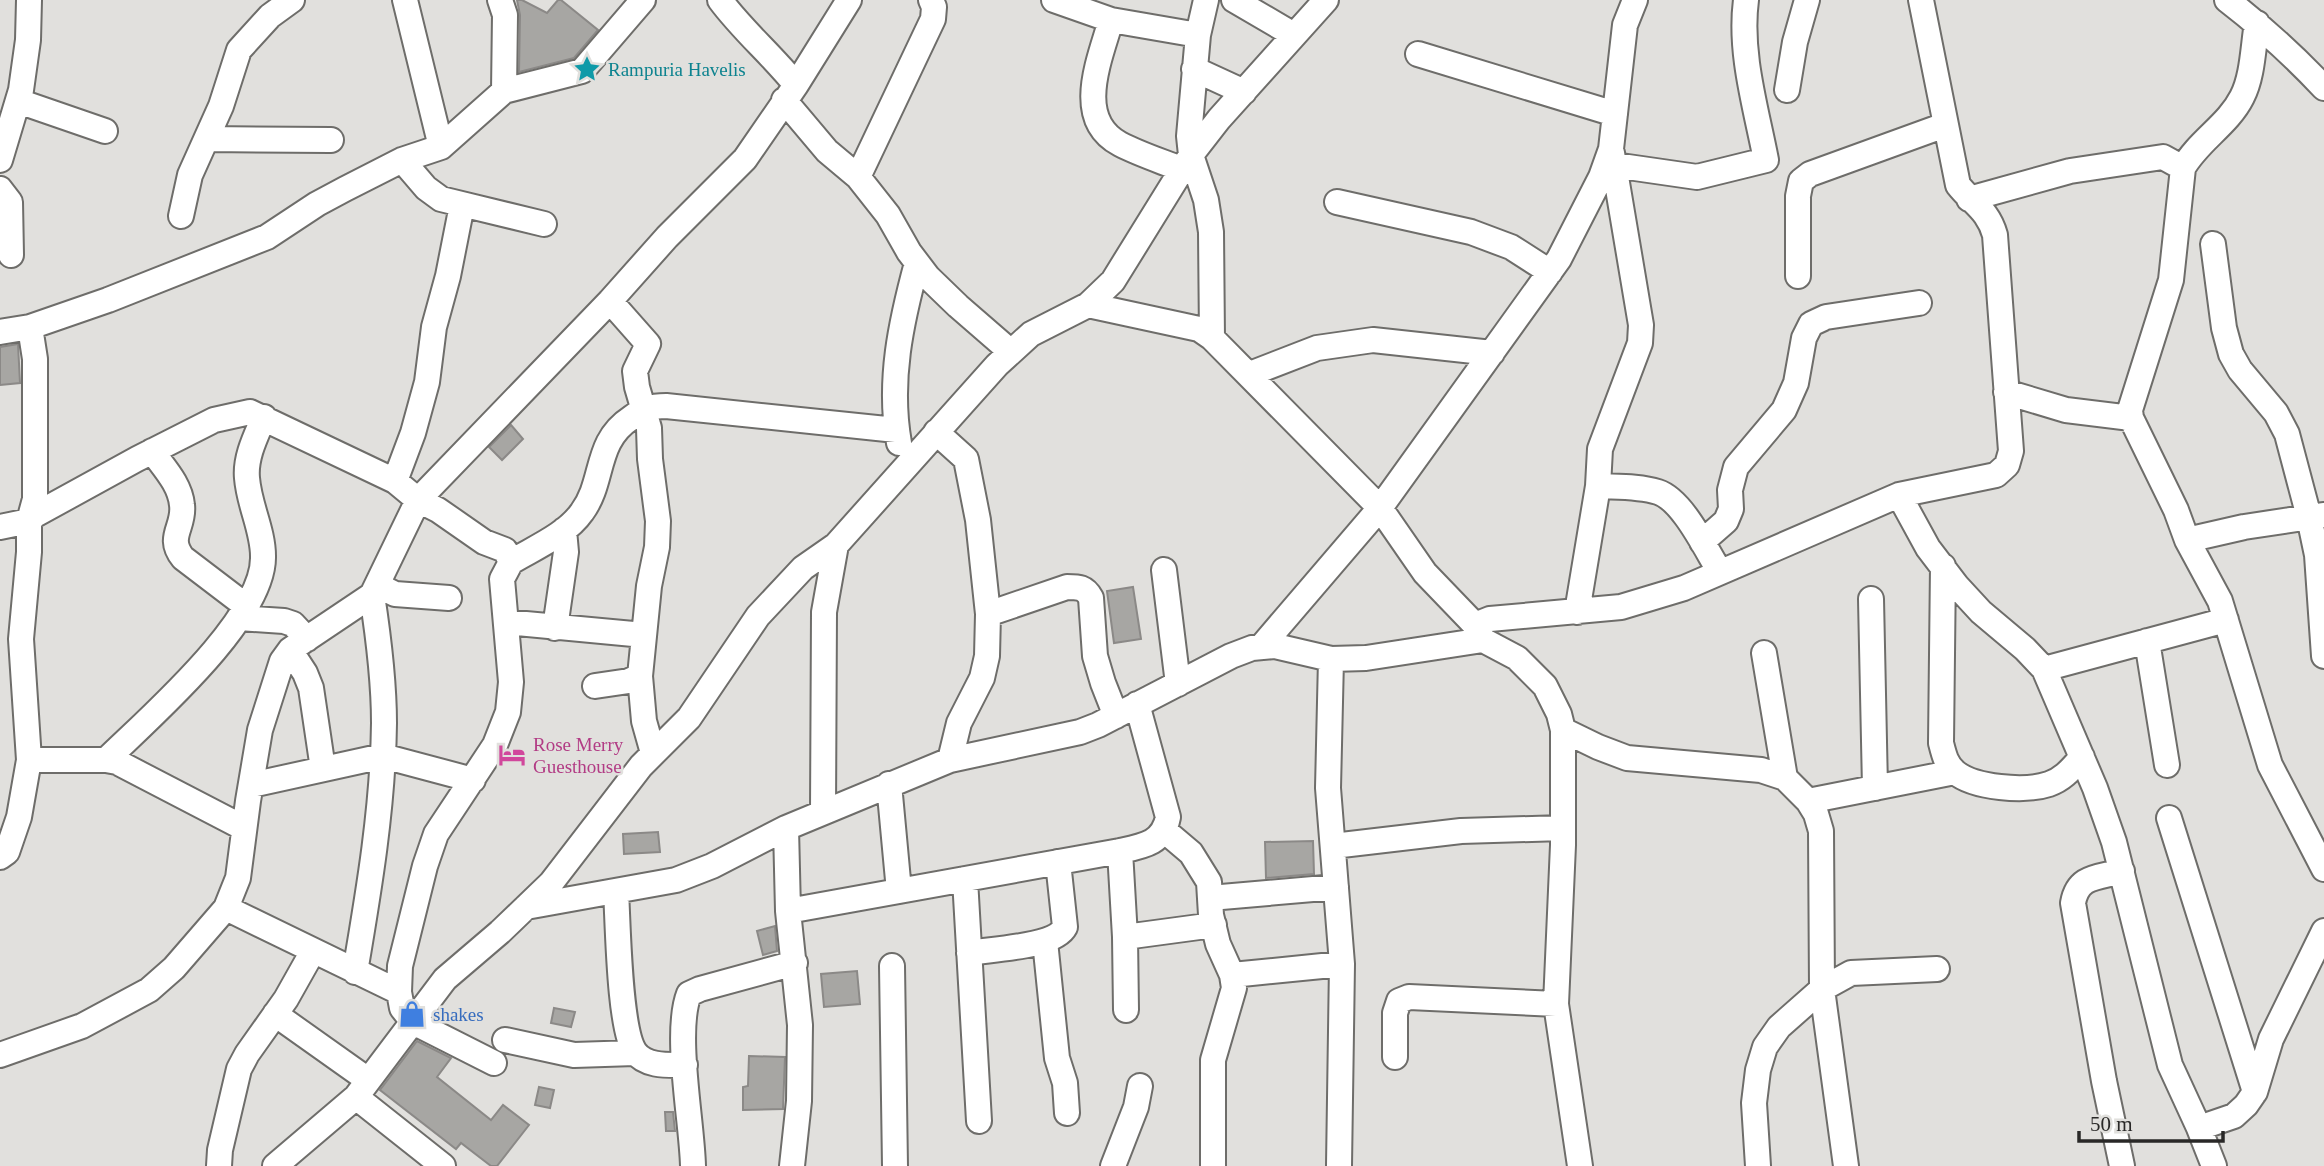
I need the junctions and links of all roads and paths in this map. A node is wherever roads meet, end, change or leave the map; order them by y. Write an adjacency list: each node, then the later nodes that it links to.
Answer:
1 (30, 0): 29 (street)
2 (292, 0): 33 (street)
3 (405, 0): 35 (street)
4 (500, 0): 26 (street)
5 (643, 0): 26 (street)
6 (720, 0): 28 (street)
7 (849, 0): 28 (street)
8 (931, 0): 41 (street)
9 (1054, 0): 18 (street)
10 (1206, 0): 20 (street)
11 (1234, 0): 21 (street)
12 (1326, 0): 21 (street)
13 (1635, 0): 30 (street)
14 (1746, 0): 36 (street)
15 (1807, 0): 25 (street)
16 (1922, 0): 31 (street)
17 (2227, 0): 19 (street)
18 (1111, 20): 20 (street); 39 (street)
19 (2257, 23): 24 (street); 40 (street)
20 (1198, 35): 23 (street)
21 (1294, 35): 27 (street)
22 (1418, 54): 30 (street)
23 (1194, 69): 27 (street); 39 (street)
24 (2324, 88)
25 (1787, 90)
26 (504, 91): 35 (street)
27 (1244, 92): 39 (street)
28 (790, 93): 41 (street); 53 (street)
29 (18, 101): 32 (street); 37 (street)
30 (1615, 114): 36 (street)
31 (1945, 125): 43 (street); 52 (street)
32 (105, 131)
33 (207, 139): 34 (street); 46 (street)
34 (331, 140)
35 (441, 147): 38 (street)
36 (1612, 157): 51 (street); 71 (street)
37 (0, 160)
38 (402, 160): 45 (street); 56 (street)
39 (1186, 162): 55 (street); 58 (street)
40 (2183, 168): 43 (street); 65 (street)
41 (858, 177): 50 (street)
42 (0, 189): 49 (street)
43 (1969, 200): 62 (street)
44 (1337, 202): 51 (street)
45 (462, 205): 47 (street); 70 (street)
46 (181, 216)
47 (544, 224)
48 (2213, 244): 75 (street)
49 (11, 255)
50 (917, 263): 59 (street); 66 (street)
51 (1550, 272): 60 (street)
52 (1798, 276)
53 (610, 301): 63 (street); 73 (street)
54 (1919, 303): 80 (street)
55 (1088, 305): 58 (street); 59 (street)
56 (30, 327): 57 (street); 76 (street)
57 (0, 332)
58 (1212, 338): 61 (street)
59 (1011, 352): 67 (street)
60 (1492, 353): 61 (street); 74 (street)
61 (1250, 374): 74 (street)
62 (2006, 392): 65 (street); 72 (street)
63 (644, 409): 66 (street); 78 (street); 97 (street)
64 (264, 417): 68 (street); 70 (street); 90 (street)
65 (2131, 418): 79 (street)
66 (896, 430): 69 (street)
67 (936, 432): 69 (street); 92 (street)
68 (152, 452): 76 (street); 90 (street)
69 (903, 468): 82 (street)
70 (395, 481): 73 (street)
71 (1598, 486): 80 (street); 91 (street)
72 (1899, 495): 84 (street); 86 (street)
73 (418, 500): 83 (street); 87 (street)
74 (1380, 508): 96 (street); 100 (street)
75 (2317, 516): 79 (street); 81 (street)
76 (29, 521): 77 (street); 113 (street)
77 (0, 527)
78 (564, 530): 83 (street); 95 (street)
79 (2188, 540): 93 (street)
80 (1702, 542): 86 (street)
81 (2319, 543): 102 (street)
82 (836, 545): 110 (street); 125 (street)
83 (511, 562): 94 (street)
84 (1943, 566): 104 (street); 118 (street)
85 (1164, 570): 106 (street)
86 (1720, 572): 91 (street)
87 (375, 590): 88 (street); 99 (street); 111 (street)
88 (449, 598)
89 (1871, 599): 123 (street)
90 (243, 612): 99 (street); 114 (street)
91 (1577, 612): 96 (street)
92 (988, 614): 108 (street); 115 (street)
93 (2226, 620): 98 (street); 135 (street)
94 (506, 622): 95 (street); 120 (street)
95 (555, 628): 97 (street)
96 (1479, 633): 103 (street); 109 (street)
97 (644, 635): 105 (street)
98 (2147, 641): 104 (street); 116 (street)
99 (299, 645): 117 (street); 122 (street)
100 (1261, 647): 103 (street); 106 (street)
101 (1764, 653): 119 (street)
102 (2324, 656)
103 (1331, 659): 131 (street)
104 (2045, 669): 112 (street)
105 (640, 676): 107 (street); 110 (street)
106 (1178, 684): 108 (street)
107 (595, 687)
108 (1127, 710): 115 (street); 130 (street)
109 (1563, 730): 119 (street); 129 (street)
110 (653, 754): 142 (street)
111 (383, 756): 117 (street); 120 (street); 155 (street)
112 (2082, 757): 118 (street); 136 (street)
113 (29, 760): 114 (street); 133 (street)
114 (106, 760): 127 (street)
115 (950, 760): 121 (street)
116 (2167, 765)
117 (323, 769): 122 (street)
118 (1955, 772): 123 (street)
119 (1785, 778): 124 (street)
120 (473, 780): 158 (street)
121 (889, 784): 125 (street); 140 (street)
122 (251, 785): 127 (street)
123 (1875, 788): 124 (street)
124 (1808, 801): 157 (street)
125 (823, 812): 128 (street)
126 (2169, 818): 171 (street)
127 (244, 828): 143 (street)
128 (786, 828): 139 (street); 144 (street)
129 (1563, 828): 131 (street); 159 (street)
130 (1165, 831): 132 (street); 141 (street)
131 (1333, 846): 138 (street)
132 (1120, 851): 134 (street); 146 (street)
133 (0, 857)
134 (1058, 862): 137 (street); 147 (street)
135 (2324, 869)
136 (2122, 872): 174 (street); 187 (street)
137 (965, 879): 140 (street); 150 (street)
138 (1336, 887): 141 (street); 152 (street)
139 (616, 891): 142 (street); 164 (street)
140 (899, 891): 144 (street)
141 (1210, 898): 145 (street)
142 (526, 907): 162 (street)
143 (226, 908): 149 (street); 165 (street)
144 (788, 911): 151 (street)
145 (1214, 925): 146 (street); 156 (street)
146 (1125, 937): 160 (street)
147 (1045, 941): 150 (street); 172 (street)
148 (2320, 950): 171 (street)
149 (313, 951): 155 (street); 161 (street)
150 (969, 953): 173 (street)
151 (794, 963): 168 (street); 179 (street)
152 (1342, 964): 156 (street); 183 (street)
153 (892, 966): 180 (street)
154 (1937, 969): 157 (street)
155 (355, 972): 158 (street)
156 (1232, 975): 182 (street)
157 (1822, 989): 185 (street); 186 (street)
158 (399, 992): 162 (street)
159 (1556, 1004): 166 (street); 184 (street)
160 (1126, 1010)
161 (275, 1014): 170 (street); 175 (street)
162 (413, 1022): 167 (street); 170 (street)
163 (505, 1040): 164 (street)
164 (635, 1052): 168 (street)
165 (0, 1055)
166 (1395, 1057)
167 (494, 1063)
168 (685, 1065): 178 (street)
169 (1140, 1086): 181 (street)
170 (362, 1089): 176 (street); 177 (street)
171 (2255, 1092): 174 (street)
172 (1067, 1113)
173 (979, 1121)
174 (2199, 1128): 188 (street)
175 (219, 1166)
176 (275, 1166)
177 (443, 1166)
178 (694, 1166)
179 (792, 1166)
180 (895, 1166)
181 (1113, 1166)
182 (1213, 1166)
183 (1339, 1166)
184 (1580, 1166)
185 (1758, 1166)
186 (1846, 1166)
187 (2122, 1166)
188 (2214, 1166)

